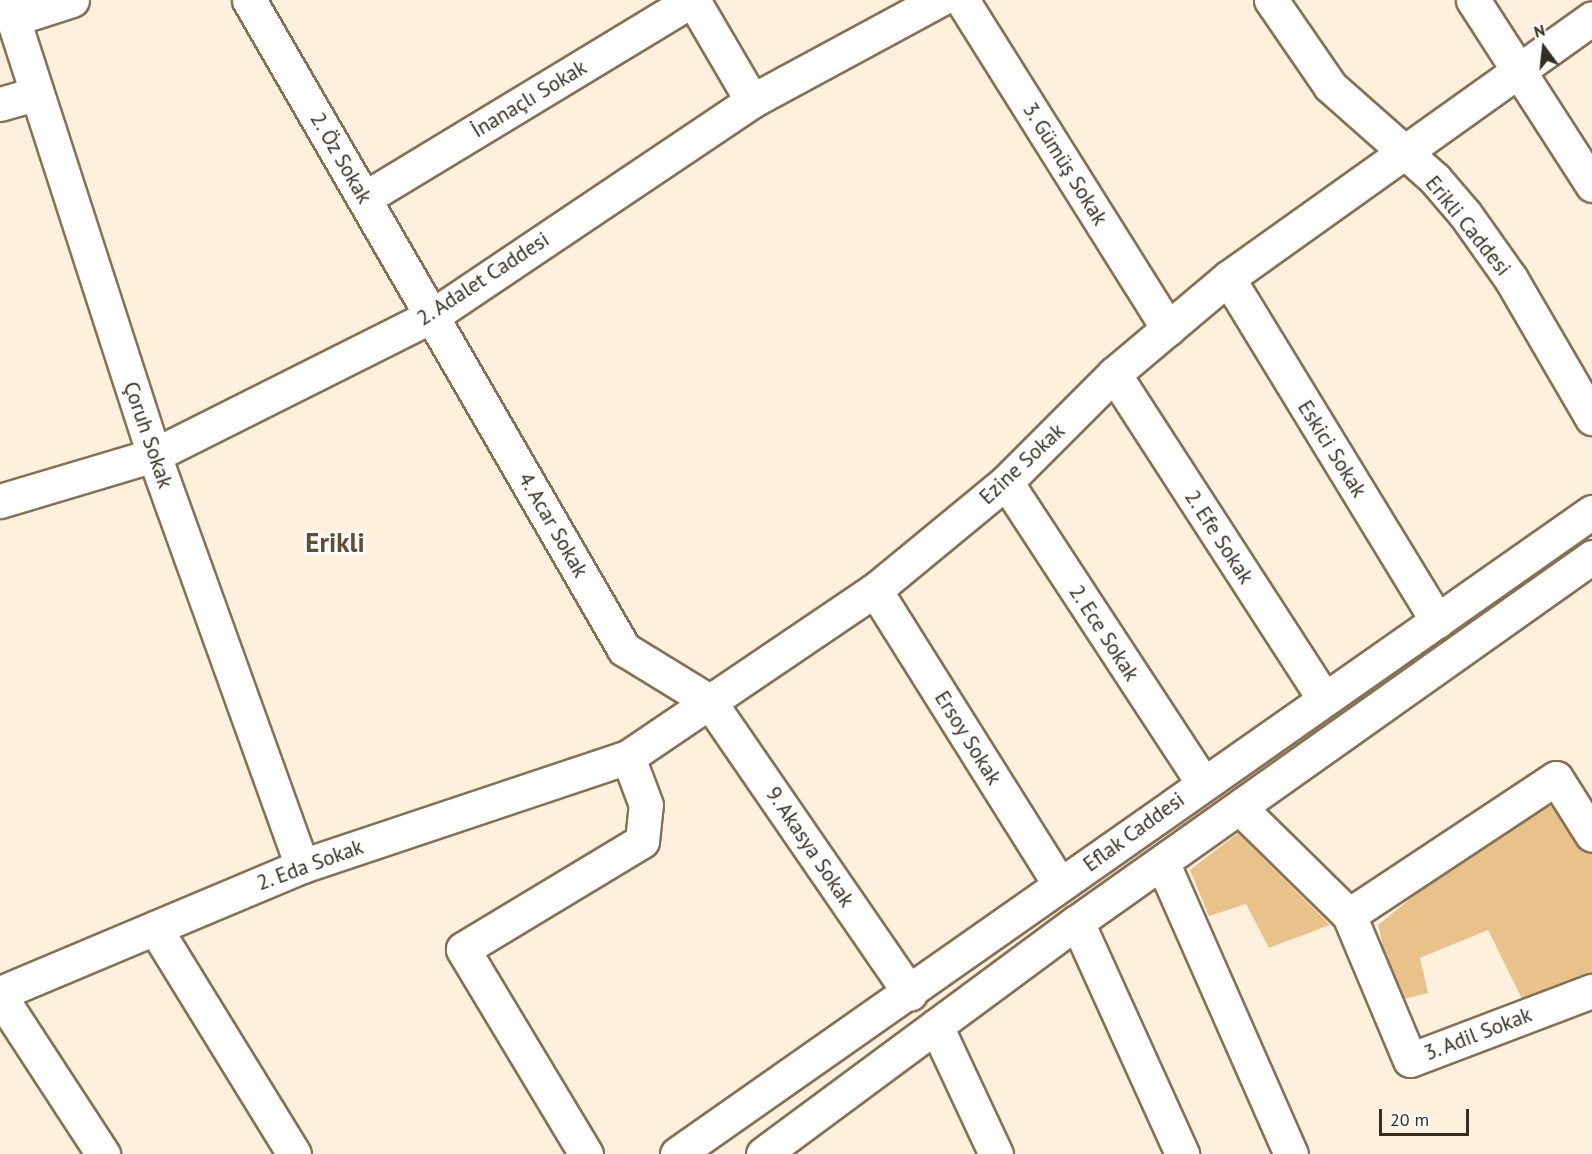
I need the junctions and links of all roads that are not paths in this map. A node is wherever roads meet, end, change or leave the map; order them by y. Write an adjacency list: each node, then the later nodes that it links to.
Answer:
1 (72, 0): 8 (street)
2 (249, 0): 16 (street, 2. Öz Sokak)
3 (693, 0): 12 (street); 16 (street, İnanaçlı Sokak)
4 (939, 0): 12 (street, 2. Adalet Caddesi)
5 (962, 0): 19 (street, 3. Gümüş Sokak)
6 (1271, 0): 14 (street, Erikli Caddesi)
7 (1473, 0): 10 (street)
8 (10, 10): 11 (street, Çoruh Sokak)
9 (1592, 18): 10 (street, Ezine Sokak)
10 (1515, 72): 14 (street, Ezine Sokak); 15 (street)
11 (36, 94): 13 (street); 22 (street, Çoruh Sokak)
12 (752, 101): 18 (street, 2. Adalet Caddesi)
13 (0, 104)
14 (1401, 151): 17 (street, Ezine Sokak); 21 (street, Erikli Caddesi)
15 (1592, 184)
16 (364, 198): 18 (street, 2. Öz Sokak)
17 (1227, 278): 19 (street, Ezine Sokak); 28 (street, Eskici Sokak)
18 (432, 316): 22 (street, 2. Adalet Caddesi); 30 (street, 4. Acar Sokak)
19 (1168, 329): 20 (street, Ezine Sokak)
20 (1114, 374): 23 (street, Ezine Sokak); 29 (street, 2. Efe Sokak)
21 (1587, 397)
22 (154, 455): 24 (street, 2. Adalet Caddesi); 36 (street, Çoruh Sokak)
23 (1006, 482): 27 (street, Ezine Sokak); 32 (street, 2. Ece Sokak)
24 (0, 501)
25 (1592, 512): 28 (street, Eflak Caddesi)
26 (1592, 557): 33 (street, Eflak Caddesi)
27 (875, 590): 30 (street, Ezine Sokak); 37 (street, Ersoy Sokak)
28 (1437, 621): 29 (street, Eflak Caddesi)
29 (1324, 699): 32 (street, Eflak Caddesi)
30 (710, 701): 31 (street, Ezine Sokak); 43 (street, 9. Akasya Sokak)
31 (628, 757): 36 (street, 2. Eda Sokak); 47 (street)
32 (1203, 783): 37 (street, Eflak Caddesi)
33 (1240, 808): 35 (street, Eflak Caddesi); 38 (street, 3. Adil Sokak)
34 (1592, 835): 38 (street)
35 (1163, 864): 39 (street, Eflak Caddesi); 52 (street)
36 (302, 866): 40 (street, 2. Eda Sokak)
37 (1060, 885): 43 (street, Eflak Caddesi)
38 (1349, 915): 41 (street, 3. Adil Sokak)
39 (1077, 922): 44 (street, Eflak Caddesi); 51 (street)
40 (155, 928): 42 (street, 2. Eda Sokak); 46 (street)
41 (1592, 991)
42 (0, 994): 45 (street)
43 (910, 994): 48 (street, Eflak Caddesi)
44 (936, 1026): 49 (street, Eflak Caddesi); 50 (street)
45 (103, 1154)
46 (294, 1154)
47 (586, 1154)
48 (676, 1154)
49 (763, 1154)
50 (996, 1154)
51 (1182, 1154)
52 (1291, 1154)

